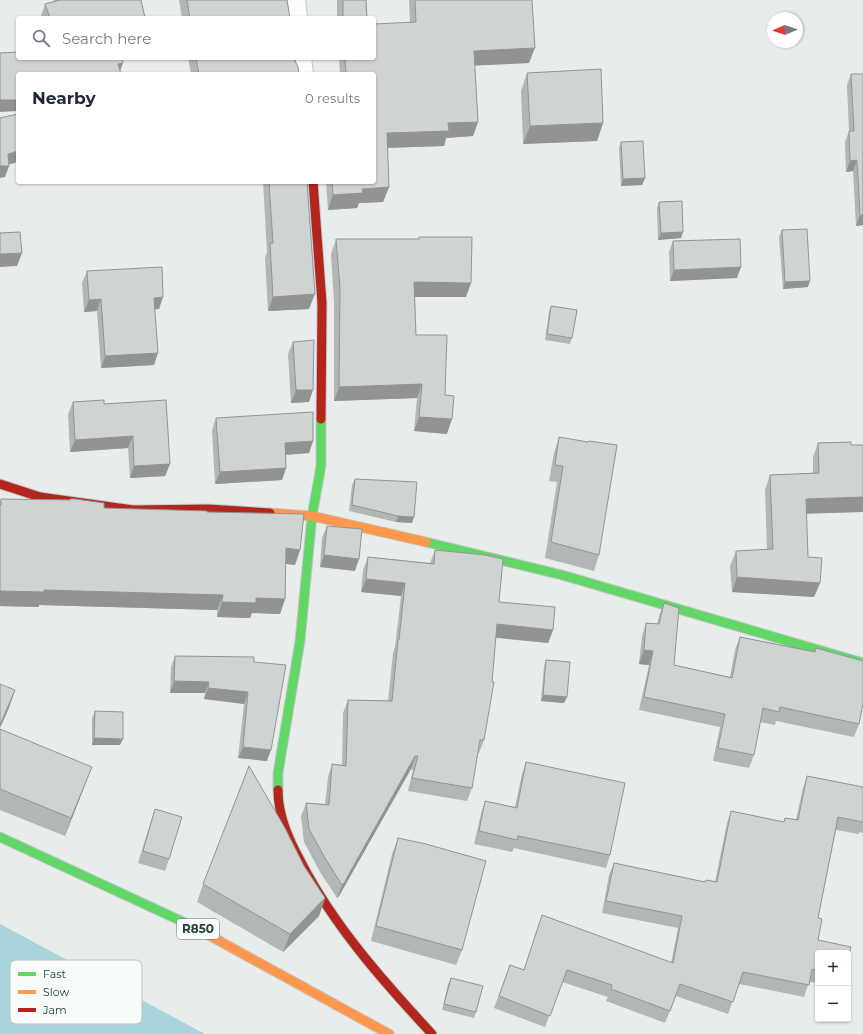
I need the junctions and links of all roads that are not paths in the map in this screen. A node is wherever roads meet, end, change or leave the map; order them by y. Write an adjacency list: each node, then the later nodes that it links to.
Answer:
1 (294, 0): 2 (street)
2 (296, 16)
3 (300, 60): 4 (street)
4 (302, 72)
5 (313, 184): 7 (street)
6 (0, 484): 7 (street)
7 (312, 516): 8 (street); 11 (street)
8 (863, 663)
9 (0, 837): 10 (street, R850)
10 (389, 1034)
11 (432, 1034)

